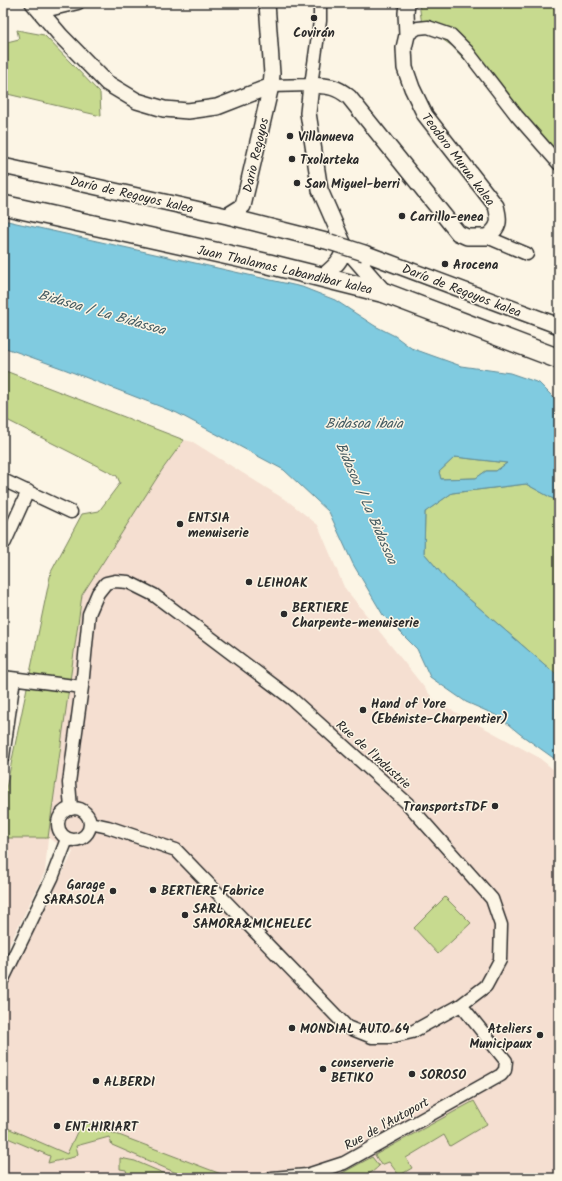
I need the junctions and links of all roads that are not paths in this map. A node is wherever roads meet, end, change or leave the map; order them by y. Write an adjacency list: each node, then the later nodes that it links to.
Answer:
1 (78, 3): 5 (street)
2 (267, 3): 8 (street, Dario Regoyos)
3 (320, 3): 7 (street)
4 (407, 3): 6 (street, Teodoro Murua kalea)
5 (37, 7): 8 (street)
6 (407, 35): 9 (street); 15 (street, Teodoro Murua kalea)
7 (311, 85): 8 (street); 15 (street); 16 (street)
8 (271, 86): 12 (street, Dario Regoyos)
9 (559, 164)
10 (3, 166): 13 (street, Darío de Regoyos kalea)
11 (3, 205): 18 (main road, Juan Thalamas Labandibar kalea)
12 (243, 206): 13 (street, Dario Regoyos); 14 (street)
13 (227, 216): 14 (street, Darío de Regoyos kalea)
14 (260, 224): 20 (street, Darío de Regoyos kalea, bridge)
15 (487, 237): 17 (street)
16 (345, 246): 18 (street); 19 (street)
17 (527, 254)
18 (322, 277): 19 (main road, Juan Thalamas Labandibar kalea)
19 (385, 293): 21 (main road, Juan Thalamas Labandibar kalea)
20 (559, 326)
21 (559, 359)
22 (3, 480): 23 (street)
23 (28, 491): 24 (street); 25 (street)
24 (71, 512)
25 (3, 544)
26 (9, 678): 27 (street); 28 (street)
27 (82, 687): 29 (street, Rue de l'Industrie); 33 (street, Rue de l'Industrie)
28 (3, 757)
29 (71, 808): 30 (street); 31 (street)
30 (90, 823): 31 (street); 33 (street, Rue de l'Industrie)
31 (67, 838): 32 (street)
32 (3, 979)
33 (461, 1005): 34 (street, Rue de l'Autoport)
34 (306, 1176): 36 (street, Rue de l'Autoport)
35 (272, 1178): 36 (street, Rue de l'Autoport)
36 (275, 1178)

